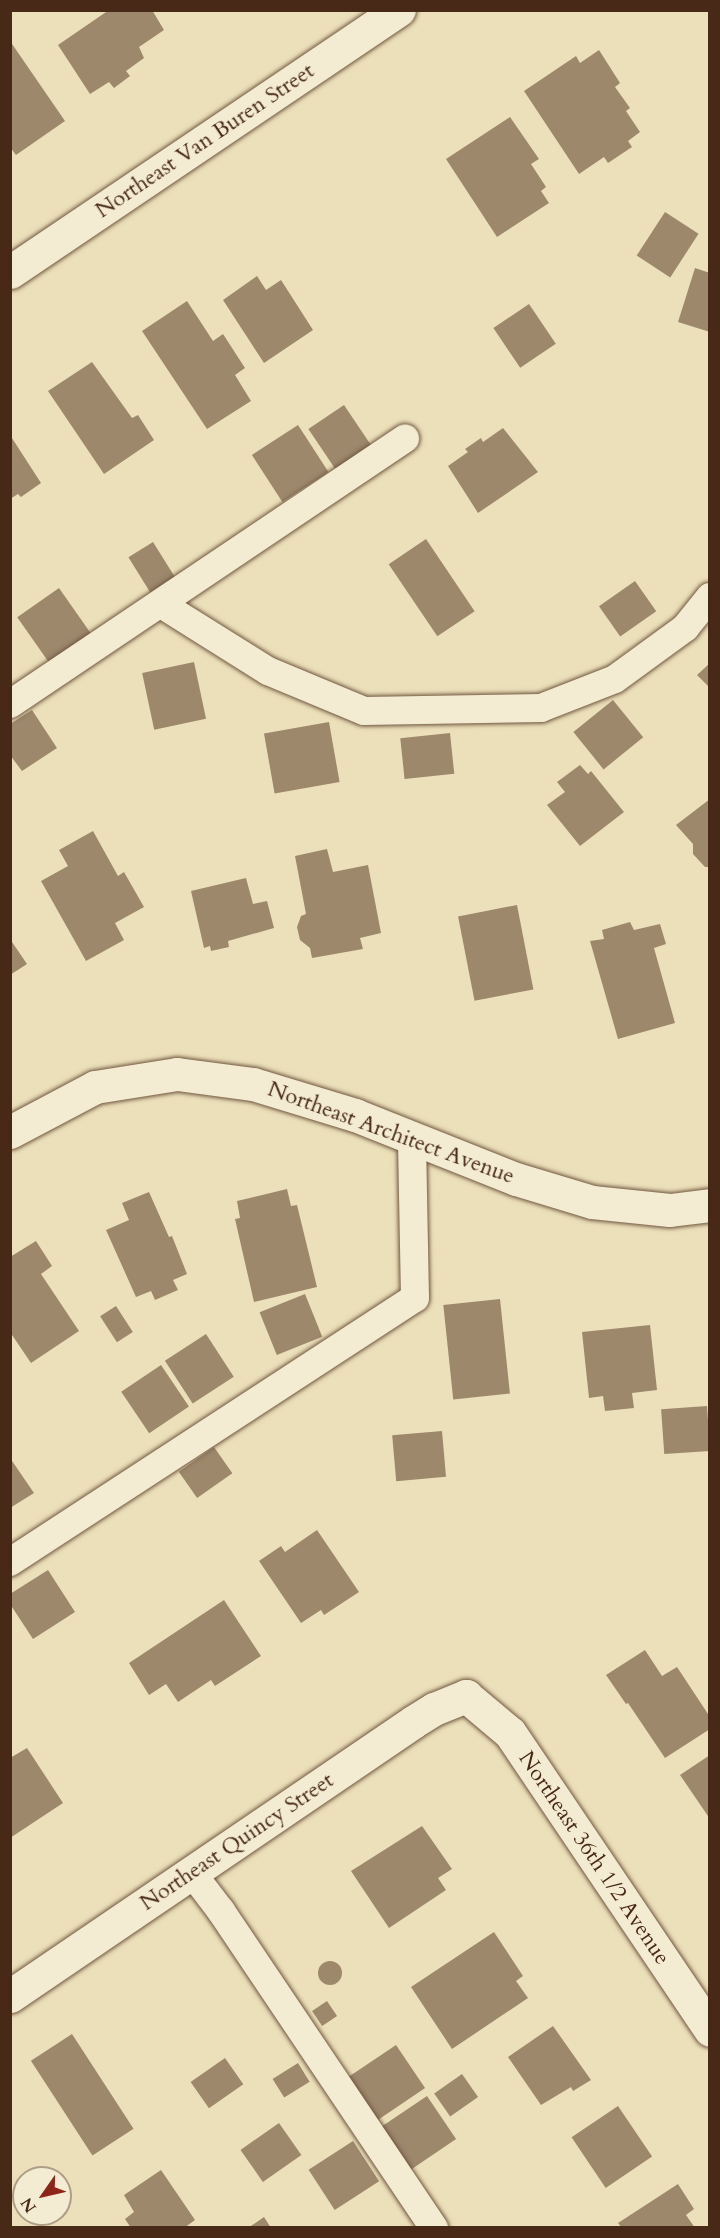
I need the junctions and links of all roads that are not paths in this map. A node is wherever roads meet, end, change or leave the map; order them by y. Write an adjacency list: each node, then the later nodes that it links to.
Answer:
1 (399, 10): 2 (street, Northeast Van Buren Street)
2 (10, 272)
3 (405, 439): 5 (lane)
4 (710, 597): 5 (lane)
5 (161, 604): 6 (lane)
6 (10, 704)
7 (10, 1132): 8 (street, Northeast Architect Avenue)
8 (412, 1137): 9 (street, Northeast Architect Avenue); 10 (lane)
9 (710, 1205)
10 (10, 1562)
11 (466, 1696): 12 (street, Northeast Quincy Street); 14 (street, Northeast 36th 1/2 Avenue)
12 (192, 1873): 13 (street, Northeast Quincy Street); 15 (lane)
13 (10, 1996)
14 (710, 2030)
15 (434, 2228)

